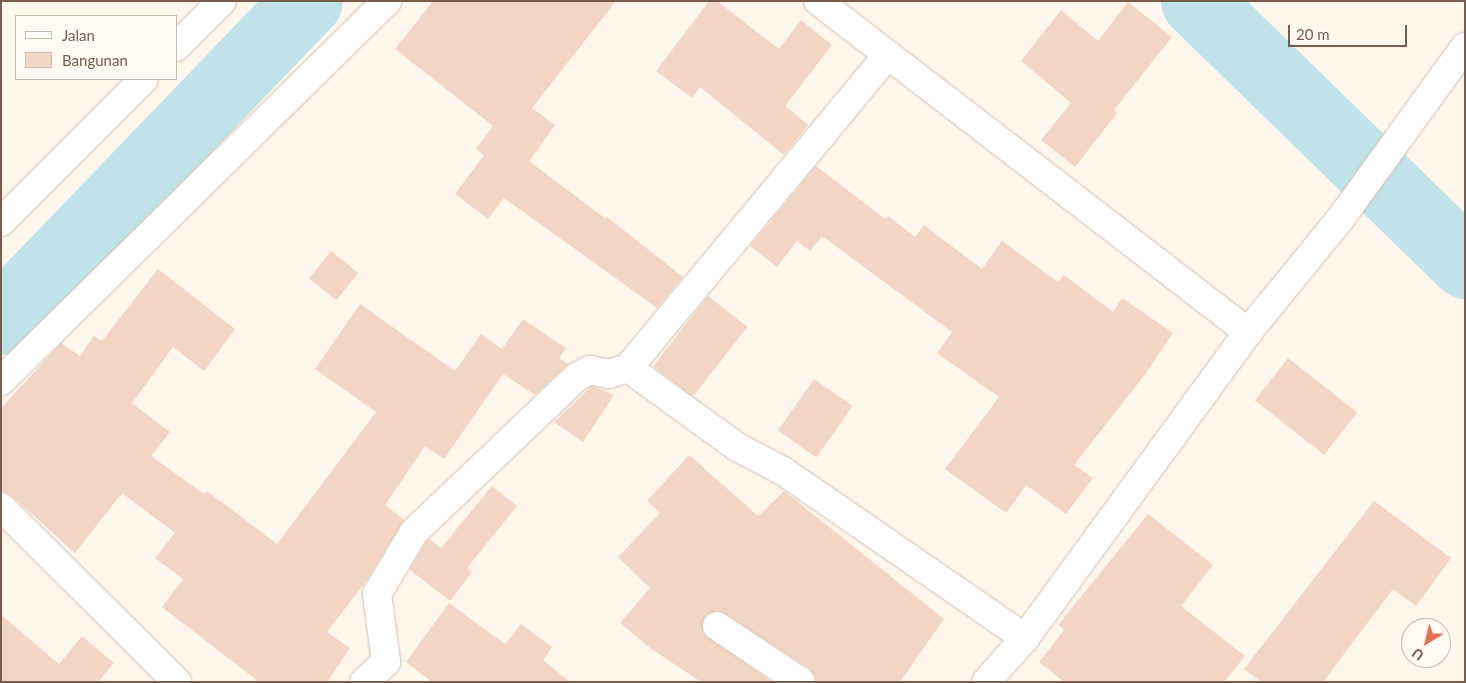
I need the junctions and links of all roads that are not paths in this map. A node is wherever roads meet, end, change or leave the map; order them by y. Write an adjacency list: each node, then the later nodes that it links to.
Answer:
1 (222, 1): 4 (street)
2 (387, 1): 11 (street)
3 (818, 1): 6 (street)
4 (178, 45)
5 (1465, 47): 9 (street)
6 (887, 56): 9 (street); 10 (street)
7 (143, 80): 8 (street)
8 (1, 222)
9 (1248, 332): 14 (street)
10 (628, 368): 14 (street); 16 (street)
11 (1, 381)
12 (1, 507): 15 (street)
13 (717, 626): 17 (street)
14 (1025, 638): 18 (street)
15 (177, 682)
16 (364, 682)
17 (800, 682)
18 (986, 682)

